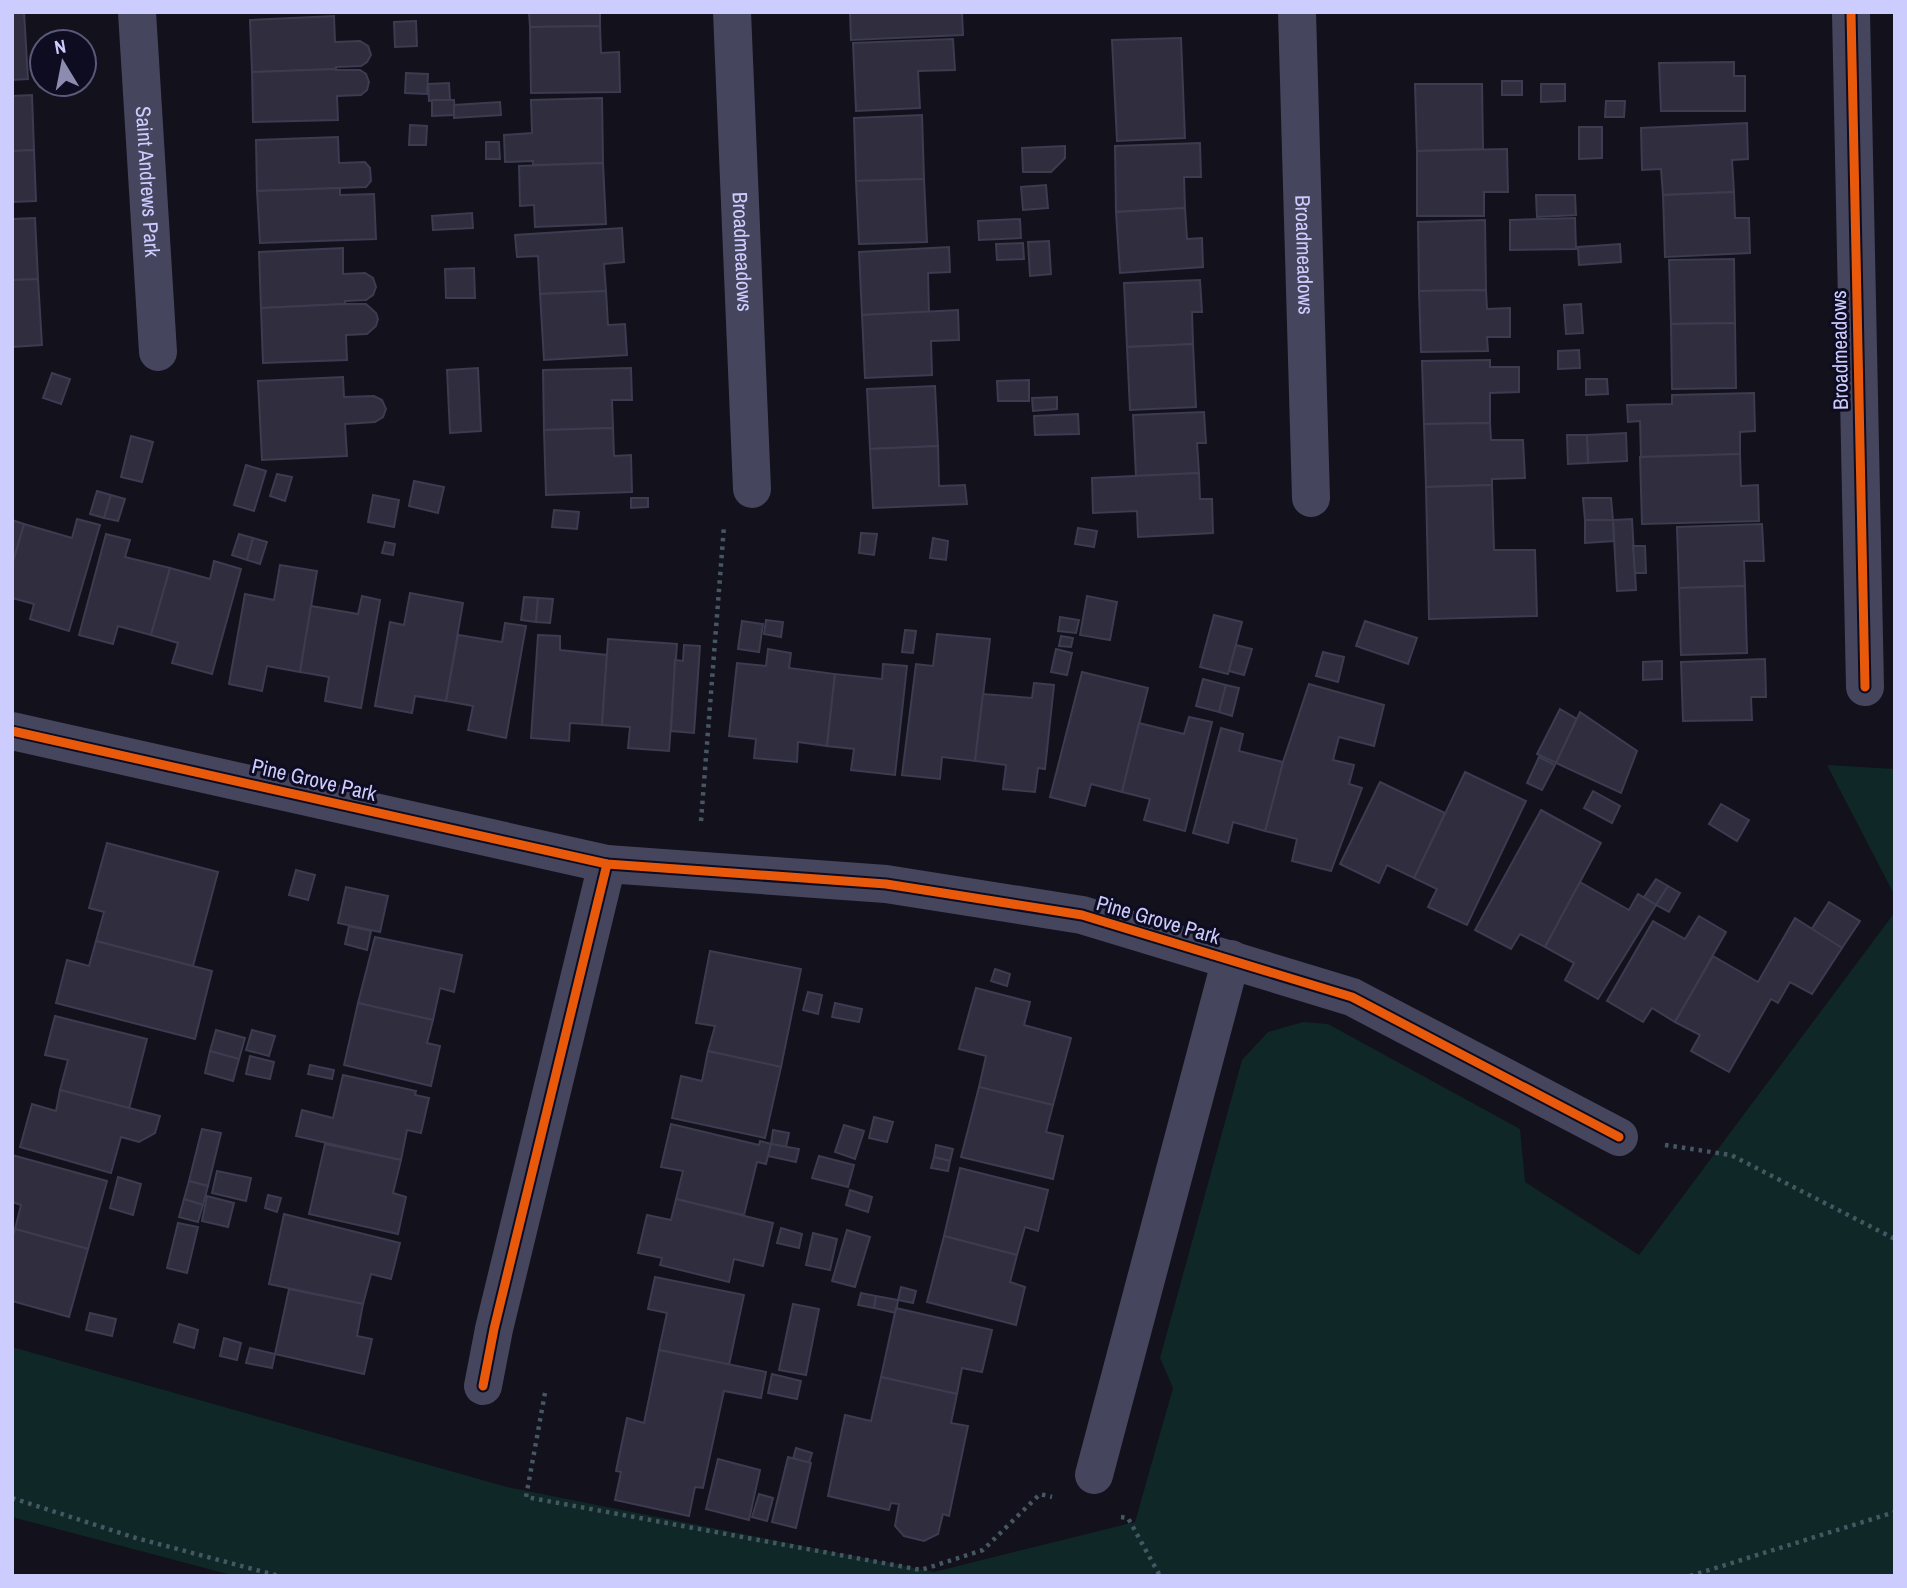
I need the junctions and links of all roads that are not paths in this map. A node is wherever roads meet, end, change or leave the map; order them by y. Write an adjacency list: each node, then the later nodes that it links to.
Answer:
1 (137, 12): 5 (street, Saint Andrews Park)
2 (732, 12): 6 (street, Broadmeadows)
3 (1297, 12): 7 (street, Broadmeadows)
4 (1851, 12): 8 (street, Broadmeadows)
5 (158, 352)
6 (752, 489)
7 (1311, 498)
8 (1865, 687)
9 (12, 731): 10 (street, Pine Grove Park)
10 (607, 864): 11 (street, Pine Grove Park); 13 (street)
11 (1231, 959): 12 (street, Pine Grove Park); 14 (street, Pine Grove Park)
12 (1619, 1138)
13 (483, 1385)
14 (1094, 1475)

